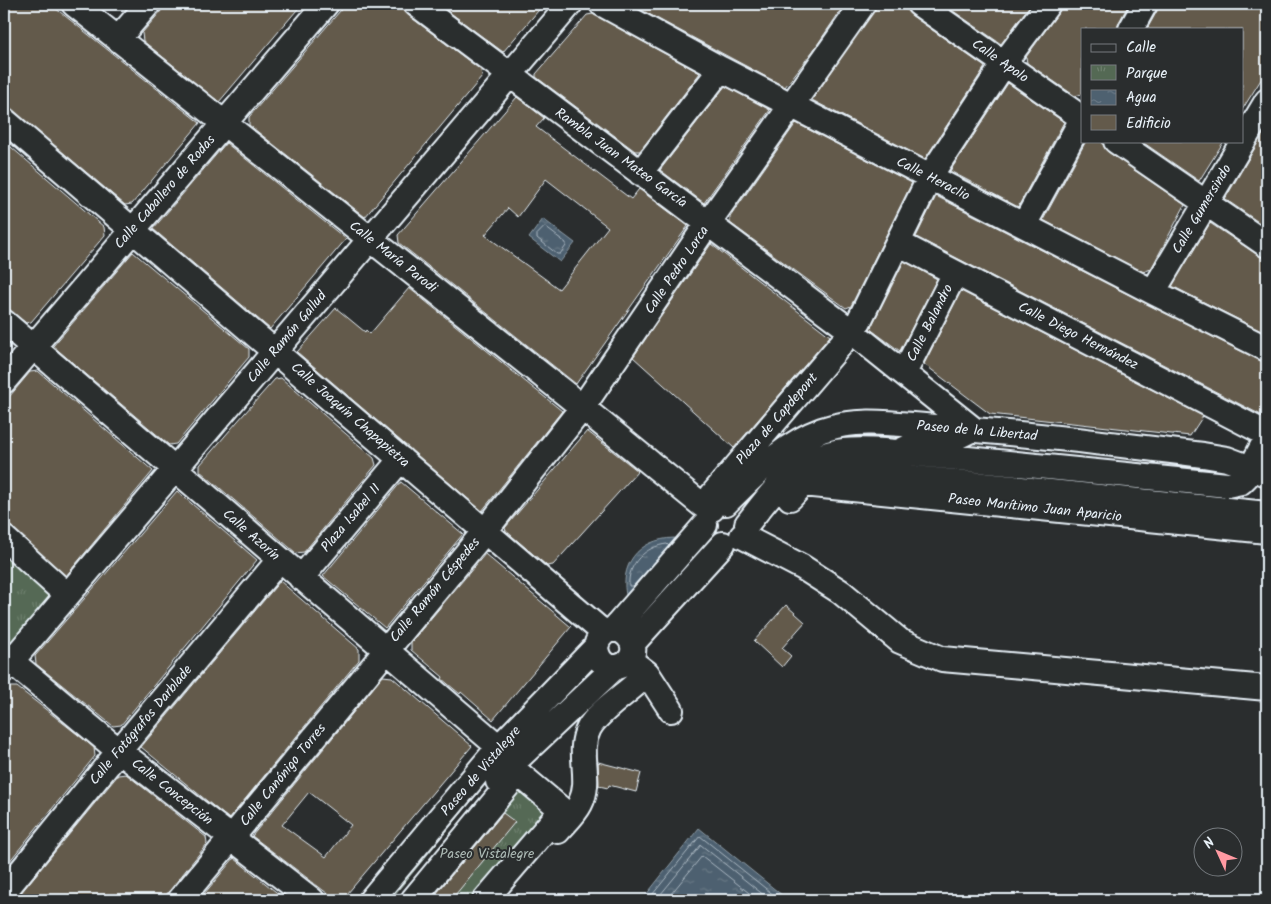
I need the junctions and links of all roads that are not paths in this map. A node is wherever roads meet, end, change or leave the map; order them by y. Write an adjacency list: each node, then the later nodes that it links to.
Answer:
1 (74, 4): 12 (street, Calle María Parodi)
2 (148, 4): 12 (street)
3 (326, 4): 20 (street, Calle Caballero de Rodas)
4 (570, 4): 14 (street, Calle Ramón Gallud)
5 (602, 4): 13 (street, Calle Heraclio)
6 (863, 4): 16 (street, Calle Pedro Lorca)
7 (919, 4): 17 (street, Calle Apolo)
8 (1048, 4): 30 (street, Plaza de Capdepont)
9 (1145, 4): 11 (street)
10 (422, 6): 14 (street, Rambla Juan Mateo García)
11 (1132, 28)
12 (118, 39): 20 (street, Calle María Parodi)
13 (721, 69): 16 (street, Calle Heraclio); 24 (street)
14 (509, 76): 24 (street, Rambla Juan Mateo García); 29 (street, Calle Ramón Gallud)
15 (1267, 101): 21 (street, Calle Gumersindo)
16 (791, 105): 26 (street, Calle Pedro Lorca); 27 (street, Calle Heraclio)
17 (1081, 117)
18 (4, 120): 28 (street, Calle Joaquín Chapapietra)
19 (1081, 120): 27 (street)
20 (224, 123): 28 (street, Calle Caballero de Rodas); 29 (street, Calle María Parodi)
21 (1244, 139)
22 (1117, 142): 25 (street)
23 (1242, 142): 25 (street, Calle Gumersindo)
24 (640, 172): 26 (street, Rambla Juan Mateo García)
25 (1206, 202): 31 (street); 33 (street, Calle Gumersindo)
26 (708, 223): 35 (street, Rambla Juan Mateo García); 41 (street, Calle Pedro Lorca)
27 (1024, 226): 33 (street, Calle Heraclio)
28 (133, 230): 36 (street, Calle Caballero de Rodas); 38 (street, Calle Joaquín Chapapietra)
29 (370, 239): 38 (street, Calle Ramón Gallud); 41 (street, Calle María Parodi)
30 (898, 243): 32 (street, Calle Diego Hernández); 35 (street, Plaza de Capdepont)
31 (1267, 245)
32 (956, 273): 39 (street, Calle Balandro); 43 (street, Calle Diego Hernández)
33 (1153, 292): 37 (street, Calle Heraclio)
34 (4, 322): 36 (street, Calle Azorín)
35 (850, 332): 39 (street); 48 (street, Plaza de Capdepont)
36 (33, 347): 40 (street, Calle Caballero de Rodas); 46 (street, Calle Azorín)
37 (1267, 349)
38 (275, 351): 45 (street, Calle Joaquín Chapapietra); 46 (street, Calle Ramón Gallud)
39 (904, 373): 42 (street)
40 (4, 381)
41 (582, 408): 48 (street, Calle María Parodi); 51 (street, Calle Pedro Lorca)
42 (972, 429): 44 (street); 47 (street, Paseo de la Libertad); 48 (street, Paseo de la Libertad)
43 (1262, 434): 47 (street)
44 (898, 452): 47 (street, Paseo de la Libertad); 54 (street, Paseo de la Libertad)
45 (403, 461): 49 (street); 51 (street, Calle Joaquín Chapapietra); 57 (street, Plaza Isabel II)
46 (175, 469): 56 (street, Calle Azorín); 58 (street, Calle Ramón Gallud)
47 (1259, 471)
48 (714, 508): 54 (street); 54 (street); 59 (street, Paseo de la Libertad)
49 (364, 512)
50 (1267, 514): 52 (street, Paseo Marítimo Juan Aparicio)
51 (485, 531): 59 (street, Calle Joaquín Chapapietra); 60 (street, Calle Ramón Céspedes)
52 (1267, 531)
53 (346, 532): 57 (street)
54 (737, 535): 61 (street, Paseo de la Libertad); 64 (street)
55 (4, 538): 58 (street)
56 (280, 559): 57 (street, Calle Azorín); 67 (street, Calle Fotógrafos Darblade)
57 (303, 579): 60 (street, Calle Azorín)
58 (67, 595): 62 (street, Calle Ramón Gallud)
59 (604, 637): 61 (street); 61 (street); 66 (street, Paseo de Vistalegre)
60 (386, 650): 66 (street, Calle Azorín); 68 (street, Calle Canónigo Torres)
61 (625, 657): 65 (street); 73 (street, Paseo de Vistalegre)
62 (7, 666): 67 (street, Calle Concepción)
63 (637, 683): 76 (street)
64 (1267, 688)
65 (671, 710)
66 (499, 747): 72 (street, Paseo de Vistalegre)
67 (119, 751): 68 (street, Calle Concepción); 69 (street, Calle Fotógrafos Darblade)
68 (231, 838): 70 (street, Calle Canónigo Torres); 71 (street, Calle Concepción)
69 (4, 892)
70 (180, 900)
71 (312, 900)
72 (371, 900)
73 (401, 900)
74 (413, 900): 75 (street)
75 (485, 900)
76 (502, 900)

